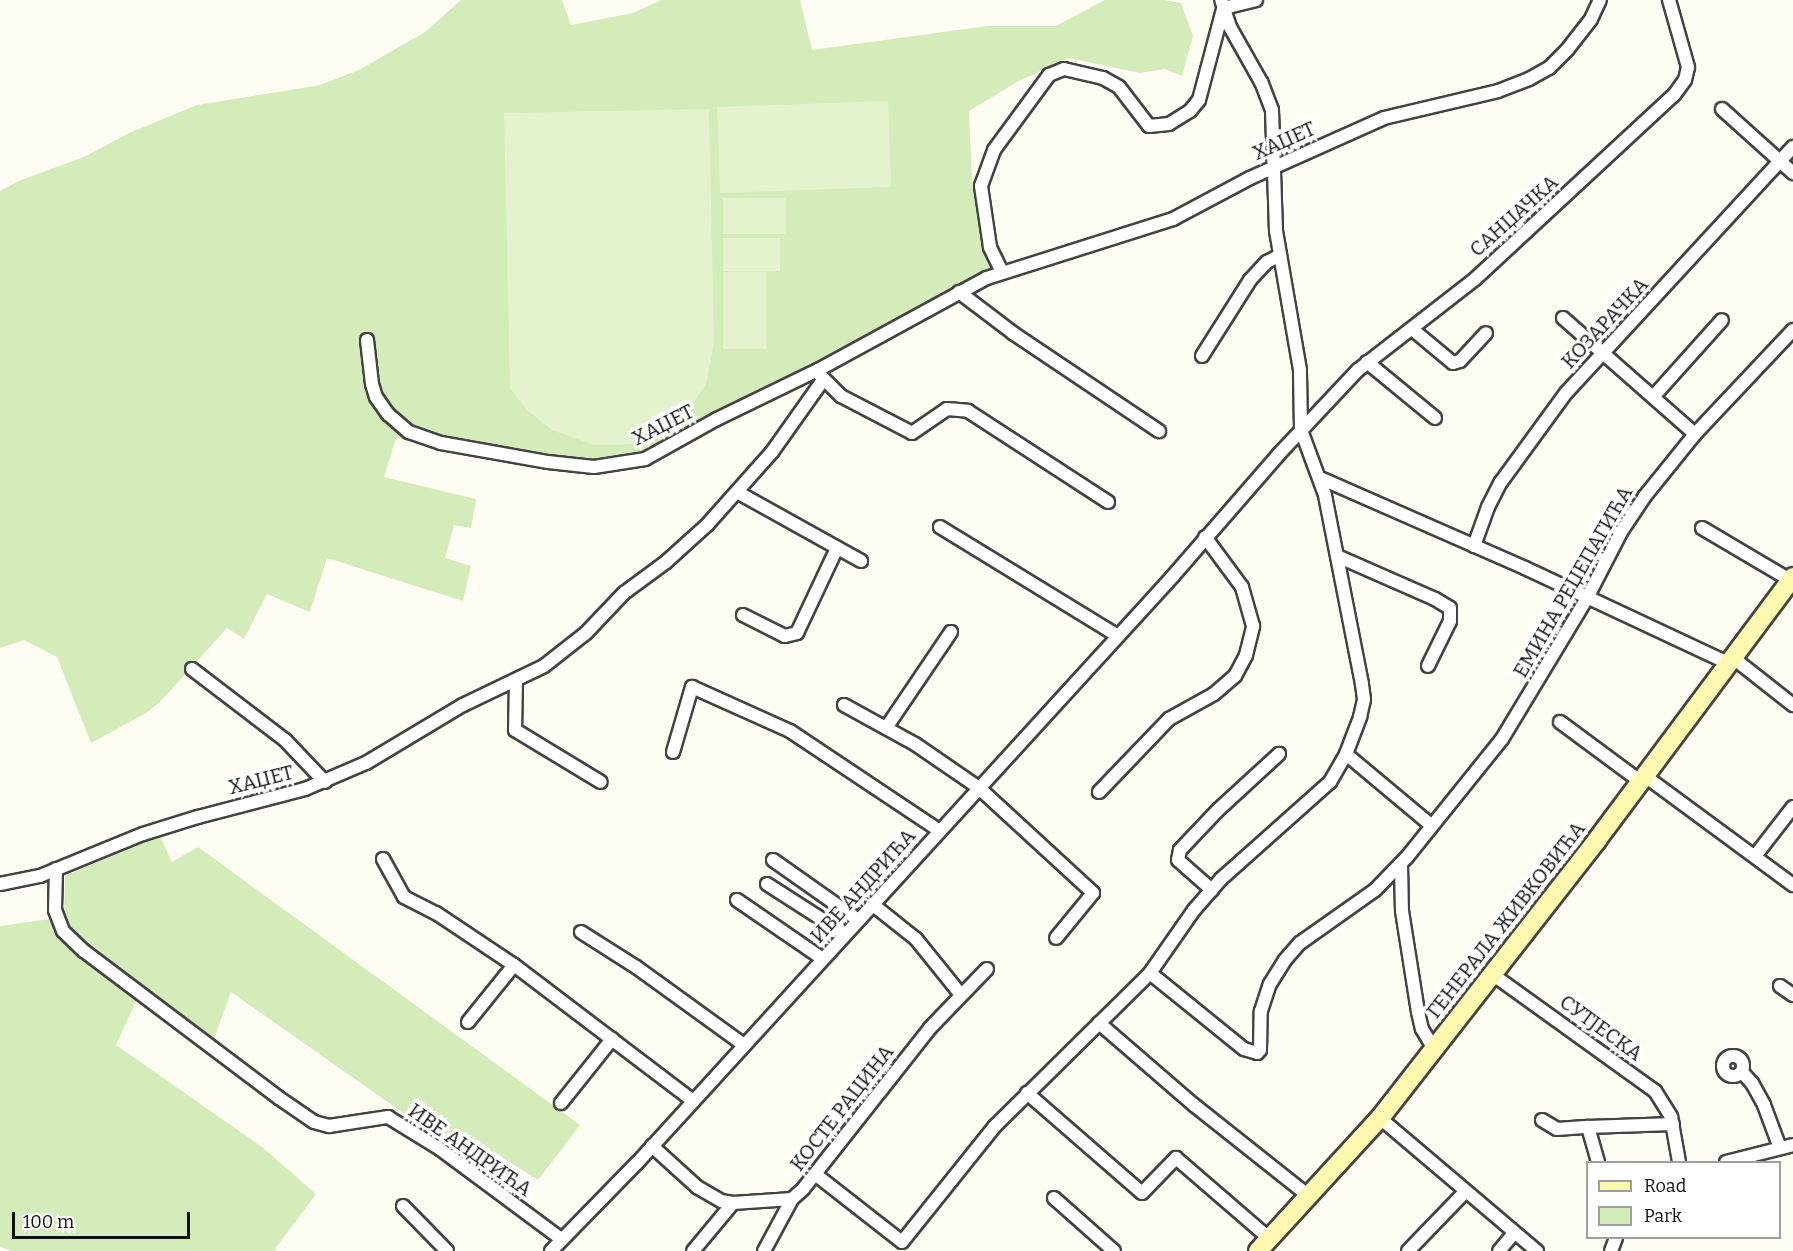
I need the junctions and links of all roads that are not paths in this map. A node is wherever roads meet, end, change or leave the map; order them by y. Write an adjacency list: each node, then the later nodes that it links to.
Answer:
1 (1256, 0): 4 (street)
2 (1600, 0): 8 (street, ХАЏЕТ)
3 (1669, 0): 15 (street, САНЏАЧКА)
4 (1222, 4): 8 (street); 11 (street)
5 (1722, 109): 7 (street)
6 (1793, 147): 7 (street, КОЗАРАЧКА)
7 (1780, 161): 9 (street); 19 (street, КОЗАРАЧКА)
8 (1276, 167): 10 (street); 11 (street, ХАЏЕТ)
9 (1793, 173)
10 (1280, 255): 20 (street); 25 (street)
11 (1002, 272): 12 (street, ХАЏЕТ)
12 (958, 292): 22 (street, ХАЏЕТ); 26 (street)
13 (1563, 318): 19 (street)
14 (1722, 320): 23 (street)
15 (1412, 329): 17 (street); 21 (street, САНЏАЧКА)
16 (1793, 330): 27 (street, ЕМИНА РЕЏЕПАГИЋА)
17 (1486, 333)
18 (367, 340): 22 (street, ХАЏЕТ)
19 (1604, 354): 23 (street); 34 (street, КОЗАРАЧКА)
20 (1202, 356)
21 (1367, 362): 24 (street); 25 (street, САНЏАЧКА)
22 (820, 375): 29 (street, ХАЏЕТ); 30 (street)
23 (1653, 397): 27 (street)
24 (1435, 418)
25 (1301, 430): 28 (street); 33 (street, ИВЕ АНДРИЋА)
26 (1160, 431)
27 (1695, 434): 39 (street, ЕМИНА РЕЏЕПАГИЋА)
28 (1320, 478): 34 (street); 36 (street)
29 (737, 492): 35 (street); 46 (street, ХАЏЕТ)
30 (1108, 502)
31 (940, 527): 42 (street)
32 (1702, 528): 38 (street)
33 (1205, 537): 42 (street, ИВЕ АНДРИЋА); 58 (street)
34 (1474, 546): 39 (street)
35 (837, 548): 37 (street); 40 (street)
36 (1337, 556): 44 (street); 53 (street)
37 (861, 561)
38 (1792, 578): 43 (street, ГЕНЕРАЛА ЖИВКОВИЋА)
39 (1587, 598): 43 (street); 60 (street, ЕМИНА РЕЏЕПАГИЋА)
40 (743, 615)
41 (951, 632): 50 (street)
42 (1119, 636): 57 (street, ИВЕ АНДРИЋА)
43 (1730, 660): 48 (street); 54 (street, ГЕНЕРАЛА ЖИВКОВИЋА)
44 (1428, 666)
45 (192, 669): 55 (street)
46 (516, 680): 55 (street, ХАЏЕТ); 56 (street)
47 (844, 705): 50 (street)
48 (1793, 705)
49 (1560, 722): 54 (street)
50 (886, 728): 57 (street)
51 (673, 752): 61 (street, ИВЕ АНДРИЋА)
52 (1279, 754): 70 (street)
53 (1346, 754): 60 (street); 70 (street)
54 (1643, 779): 62 (street); 81 (street, ГЕНЕРАЛА ЖИВКОВИЋА)
55 (325, 782): 66 (street, ХАЏЕТ)
56 (601, 782)
57 (979, 788): 61 (street, ИВЕ АНДРИЋА); 76 (street)
58 (1099, 792)
59 (1793, 807): 62 (street)
60 (1432, 826): 65 (street, ЕМИНА РЕЏЕПАГИЋА)
61 (940, 831): 72 (street, ИВЕ АНДРИЋА)
62 (1755, 856): 69 (street)
63 (383, 859): 78 (street)
64 (773, 860): 73 (street)
65 (1401, 865): 80 (street, ЕМИНА РЕЏЕПАГИЋА); 89 (street)
66 (56, 869): 67 (street, ХАЏЕТ); 112 (street, ИВЕ АНДРИЋА)
67 (0, 884)
68 (767, 884): 75 (street)
69 (1793, 885)
70 (1212, 890): 80 (street)
71 (737, 900): 77 (street)
72 (872, 904): 73 (street, ИВЕ АНДРИЋА); 83 (street)
73 (858, 920): 75 (street, ИВЕ АНДРИЋА)
74 (581, 932): 88 (street)
75 (845, 934): 77 (street, ИВЕ АНДРИЋА)
76 (1056, 938)
77 (823, 959): 88 (street, ИВЕ АНДРИЋА)
78 (514, 965): 85 (street); 87 (street)
79 (987, 969): 83 (street, КОСТЕ РАЦИНА)
80 (1150, 973): 86 (street)
81 (1492, 974): 89 (street, ГЕНЕРАЛА ЖИВКОВИЋА); 96 (street, СУТЈЕСКА)
82 (1780, 986): 84 (street)
83 (961, 995): 104 (street, КОСТЕ РАЦИНА)
84 (1793, 995)
85 (468, 1022)
86 (1099, 1023): 91 (street); 106 (street)
87 (612, 1039): 92 (street); 93 (street)
88 (744, 1045): 92 (street, ИВЕ АНДРИЋА)
89 (1434, 1049): 94 (street, ГЕНЕРАЛА ЖИВКОВИЋА)
90 (1742, 1072): 100 (street)
91 (1027, 1093): 104 (street); 113 (street)
92 (693, 1101): 99 (street, ИВЕ АНДРИЋА)
93 (561, 1103)
94 (1380, 1118): 105 (street); 106 (street, ГЕНЕРАЛА ЖИВКОВИЋА)
95 (1542, 1120): 97 (street)
96 (1673, 1124): 97 (street); 102 (street, СУТЈЕСКА)
97 (1588, 1127): 101 (street)
98 (1793, 1145): 100 (street)
99 (652, 1146): 109 (street); 112 (street, ИВЕ АНДРИЋА)
100 (1780, 1148): 103 (street)
101 (1598, 1161)
102 (1679, 1161)
103 (1730, 1161)
104 (815, 1174): 108 (street, КОСТЕ РАЦИНА)
105 (1465, 1192): 111 (street); 119 (street)
106 (1310, 1197): 113 (street, ГЕНЕРАЛА ЖИВКОВИЋА)
107 (1054, 1198): 118 (street)
108 (792, 1199): 109 (street); 117 (street, КОСТЕ РАЦИНА)
109 (733, 1203): 116 (street)
110 (403, 1206): 114 (street)
111 (1514, 1233): 120 (street); 121 (street)
112 (561, 1239): 115 (street, ИВЕ АНДРИЋА)
113 (1264, 1245)
114 (447, 1251)
115 (551, 1251)
116 (693, 1251)
117 (764, 1251)
118 (1114, 1251)
119 (1408, 1251)
120 (1499, 1251)
121 (1537, 1251)

